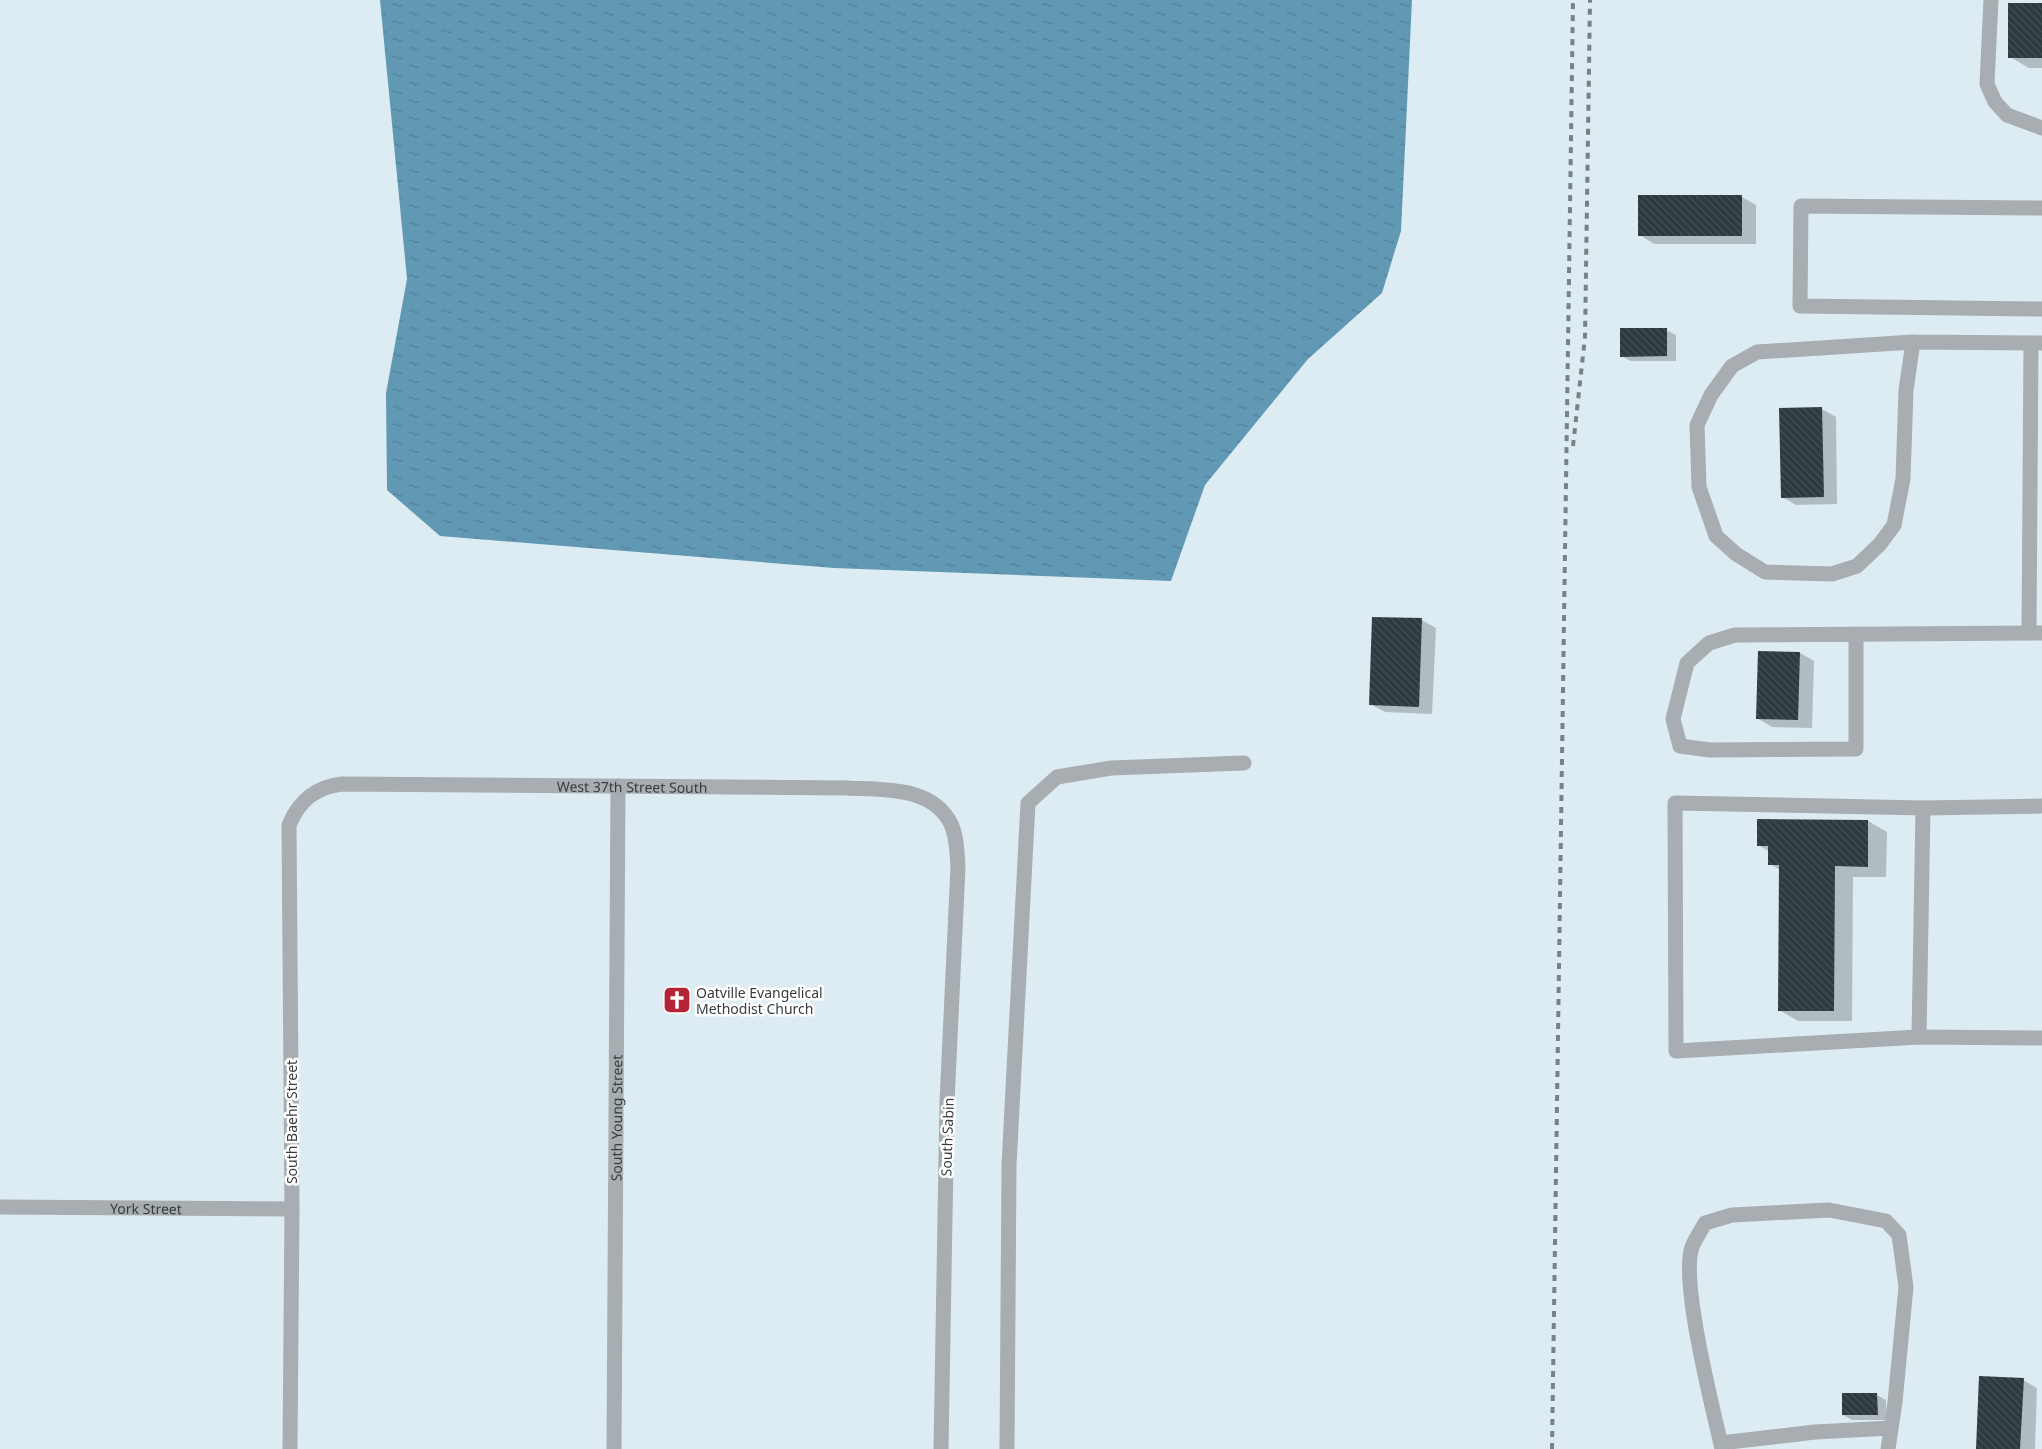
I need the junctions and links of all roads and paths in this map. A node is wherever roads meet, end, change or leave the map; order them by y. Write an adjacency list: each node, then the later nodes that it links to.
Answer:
1 (1991, 0): 2 (street)
2 (2042, 128)
3 (2042, 208): 4 (street)
4 (2042, 309)
5 (1913, 342): 5 (street); 6 (street)
6 (2036, 343): 7 (street)
7 (2036, 633): 8 (street)
8 (1856, 634): 8 (street)
9 (1244, 763): 24 (street)
10 (618, 786): 11 (street, West 37th Street South); 14 (street, West 37th Street South); 22 (street, South Young Street)
11 (304, 799): 18 (street, South Baehr Street)
12 (2042, 806): 13 (street)
13 (1923, 808): 15 (street); 15 (street)
14 (952, 826): 23 (street, South Sabin)
15 (1919, 1037): 16 (street)
16 (2042, 1038)
17 (0, 1207): 18 (street, York Street)
18 (292, 1209): 21 (street, South Baehr Street)
19 (1891, 1428): 20 (street); 20 (street); 25 (street)
20 (1721, 1446)
21 (290, 1449)
22 (614, 1449)
23 (941, 1449)
24 (1007, 1449)
25 (1888, 1449)

